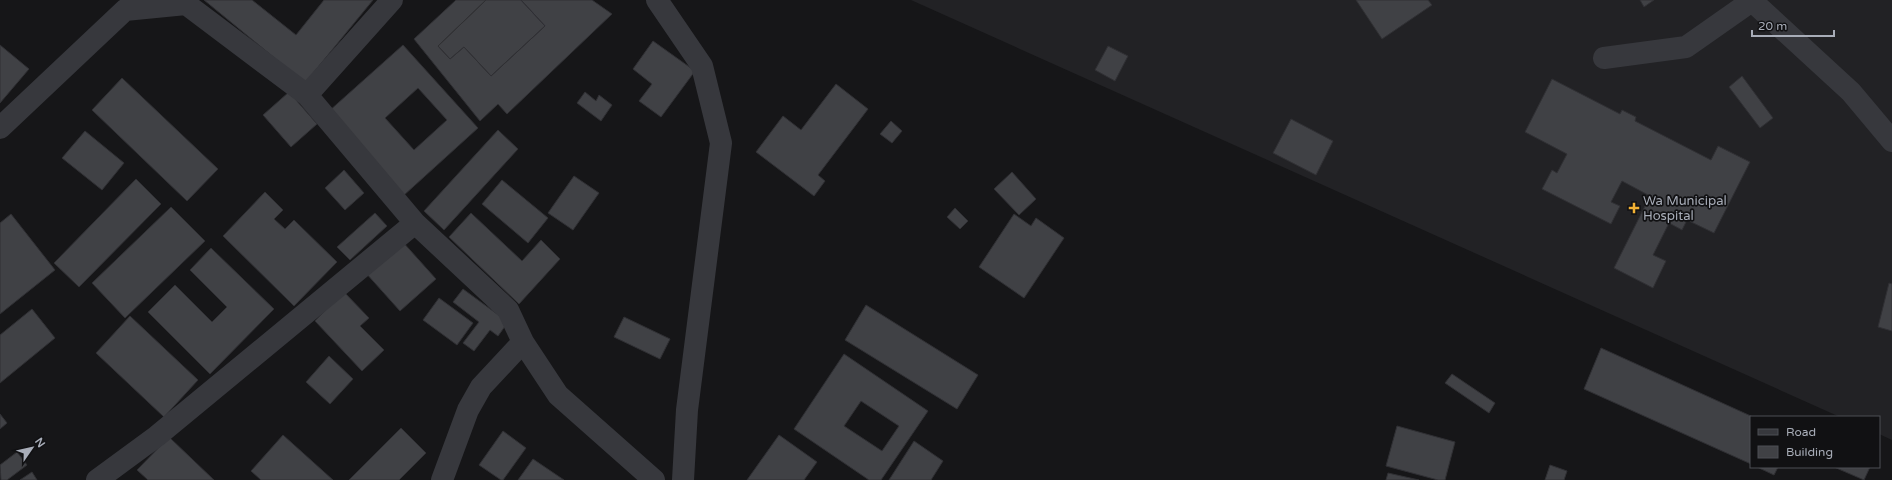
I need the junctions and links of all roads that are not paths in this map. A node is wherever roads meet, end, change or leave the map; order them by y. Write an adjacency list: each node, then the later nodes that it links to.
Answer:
1 (392, 0): 5 (street)
2 (657, 0): 13 (street)
3 (1753, 1): 4 (street); 7 (street)
4 (1604, 58)
5 (307, 95): 6 (street); 8 (street)
6 (0, 128)
7 (1892, 140)
8 (415, 223): 9 (street); 10 (street)
9 (523, 342): 11 (street); 12 (street)
10 (97, 480)
11 (442, 480)
12 (654, 480)
13 (683, 480)

